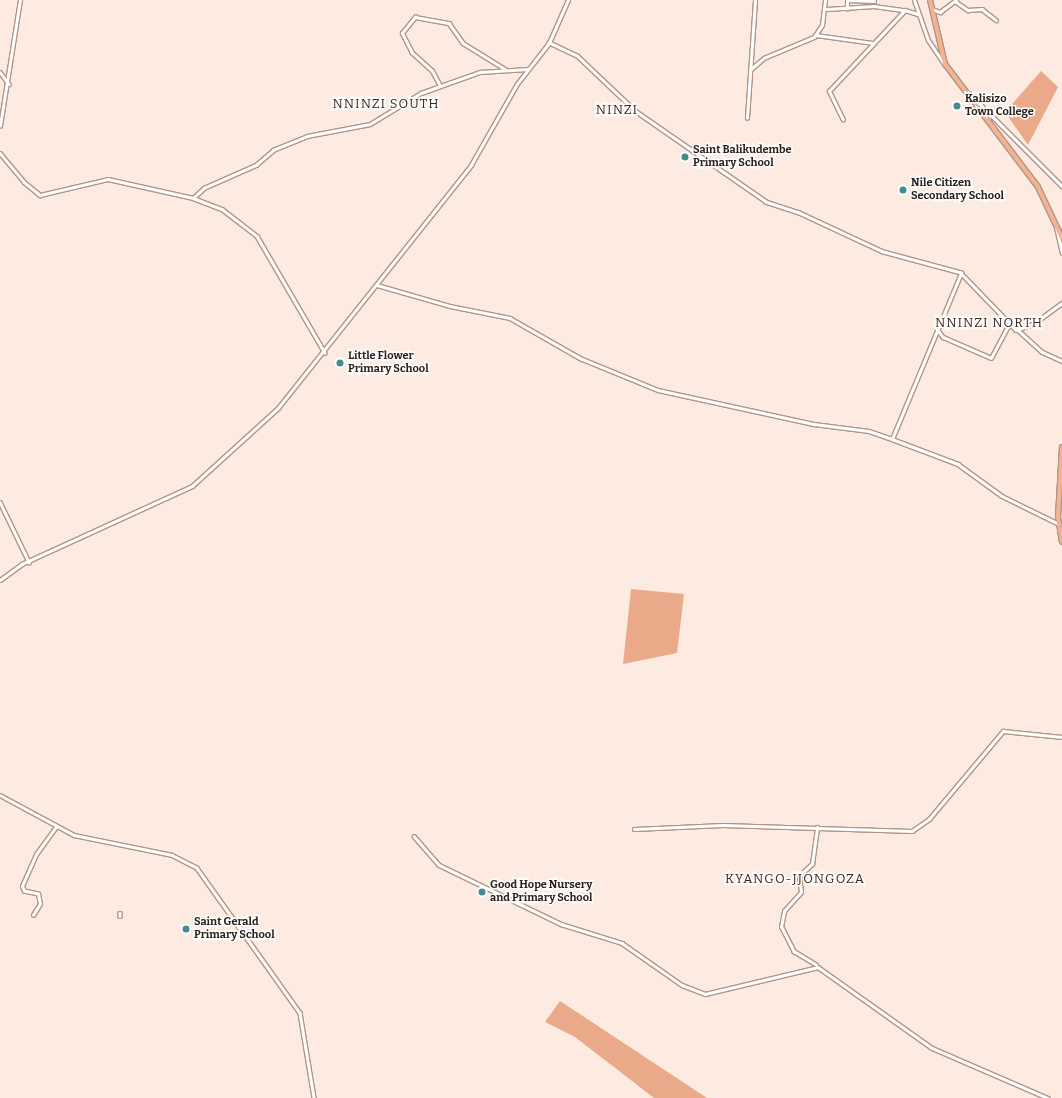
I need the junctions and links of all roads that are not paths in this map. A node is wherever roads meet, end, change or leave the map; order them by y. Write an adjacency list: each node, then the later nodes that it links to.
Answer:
1 (20, 0): 25 (street)
2 (568, 0): 18 (street)
3 (755, 0): 22 (street)
4 (825, 0): 11 (street)
5 (874, 0): 9 (street); 12 (street)
6 (914, 0): 14 (street)
7 (930, 0): 10 (highway)
8 (956, 1): 10 (street); 15 (street)
9 (879, 6): 12 (street); 13 (street)
10 (932, 8): 19 (highway)
11 (827, 9): 12 (street); 16 (street)
12 (847, 9)
13 (905, 10): 14 (street); 17 (street)
14 (918, 14): 19 (street)
15 (996, 20)
16 (816, 35): 17 (street); 22 (street)
17 (873, 43): 28 (street)
18 (549, 44): 20 (street); 36 (street)
19 (945, 64): 24 (highway)
20 (528, 69): 21 (street); 37 (street)
21 (505, 70): 26 (street); 26 (street)
22 (750, 71): 27 (street)
23 (0, 72): 25 (street)
24 (959, 83): 31 (street); 33 (highway)
25 (9, 84): 29 (street)
26 (440, 86): 32 (street)
27 (747, 118)
28 (843, 120)
29 (0, 126)
30 (0, 153): 32 (street)
31 (1062, 186)
32 (193, 198): 42 (street)
33 (1056, 221): 34 (highway); 35 (street)
34 (1062, 238)
35 (1062, 252)
36 (961, 273): 39 (street); 40 (street)
37 (377, 285): 42 (street); 44 (street)
38 (1062, 303): 41 (street)
39 (1010, 323): 40 (street); 41 (street)
40 (938, 329): 44 (street)
41 (1019, 330): 43 (street)
42 (325, 353): 49 (street)
43 (1062, 361)
44 (892, 439): 47 (street)
45 (1062, 447): 47 (highway)
46 (0, 502): 49 (street)
47 (1059, 524): 48 (highway)
48 (1062, 542)
49 (29, 562): 50 (street)
50 (0, 580)
51 (1062, 737): 54 (street)
52 (0, 795): 53 (street)
53 (56, 827): 57 (street); 59 (street)
54 (816, 827): 55 (street); 58 (street)
55 (634, 828)
56 (414, 836): 58 (street)
57 (33, 915)
58 (818, 966): 60 (street)
59 (314, 1098)
60 (1048, 1098)

